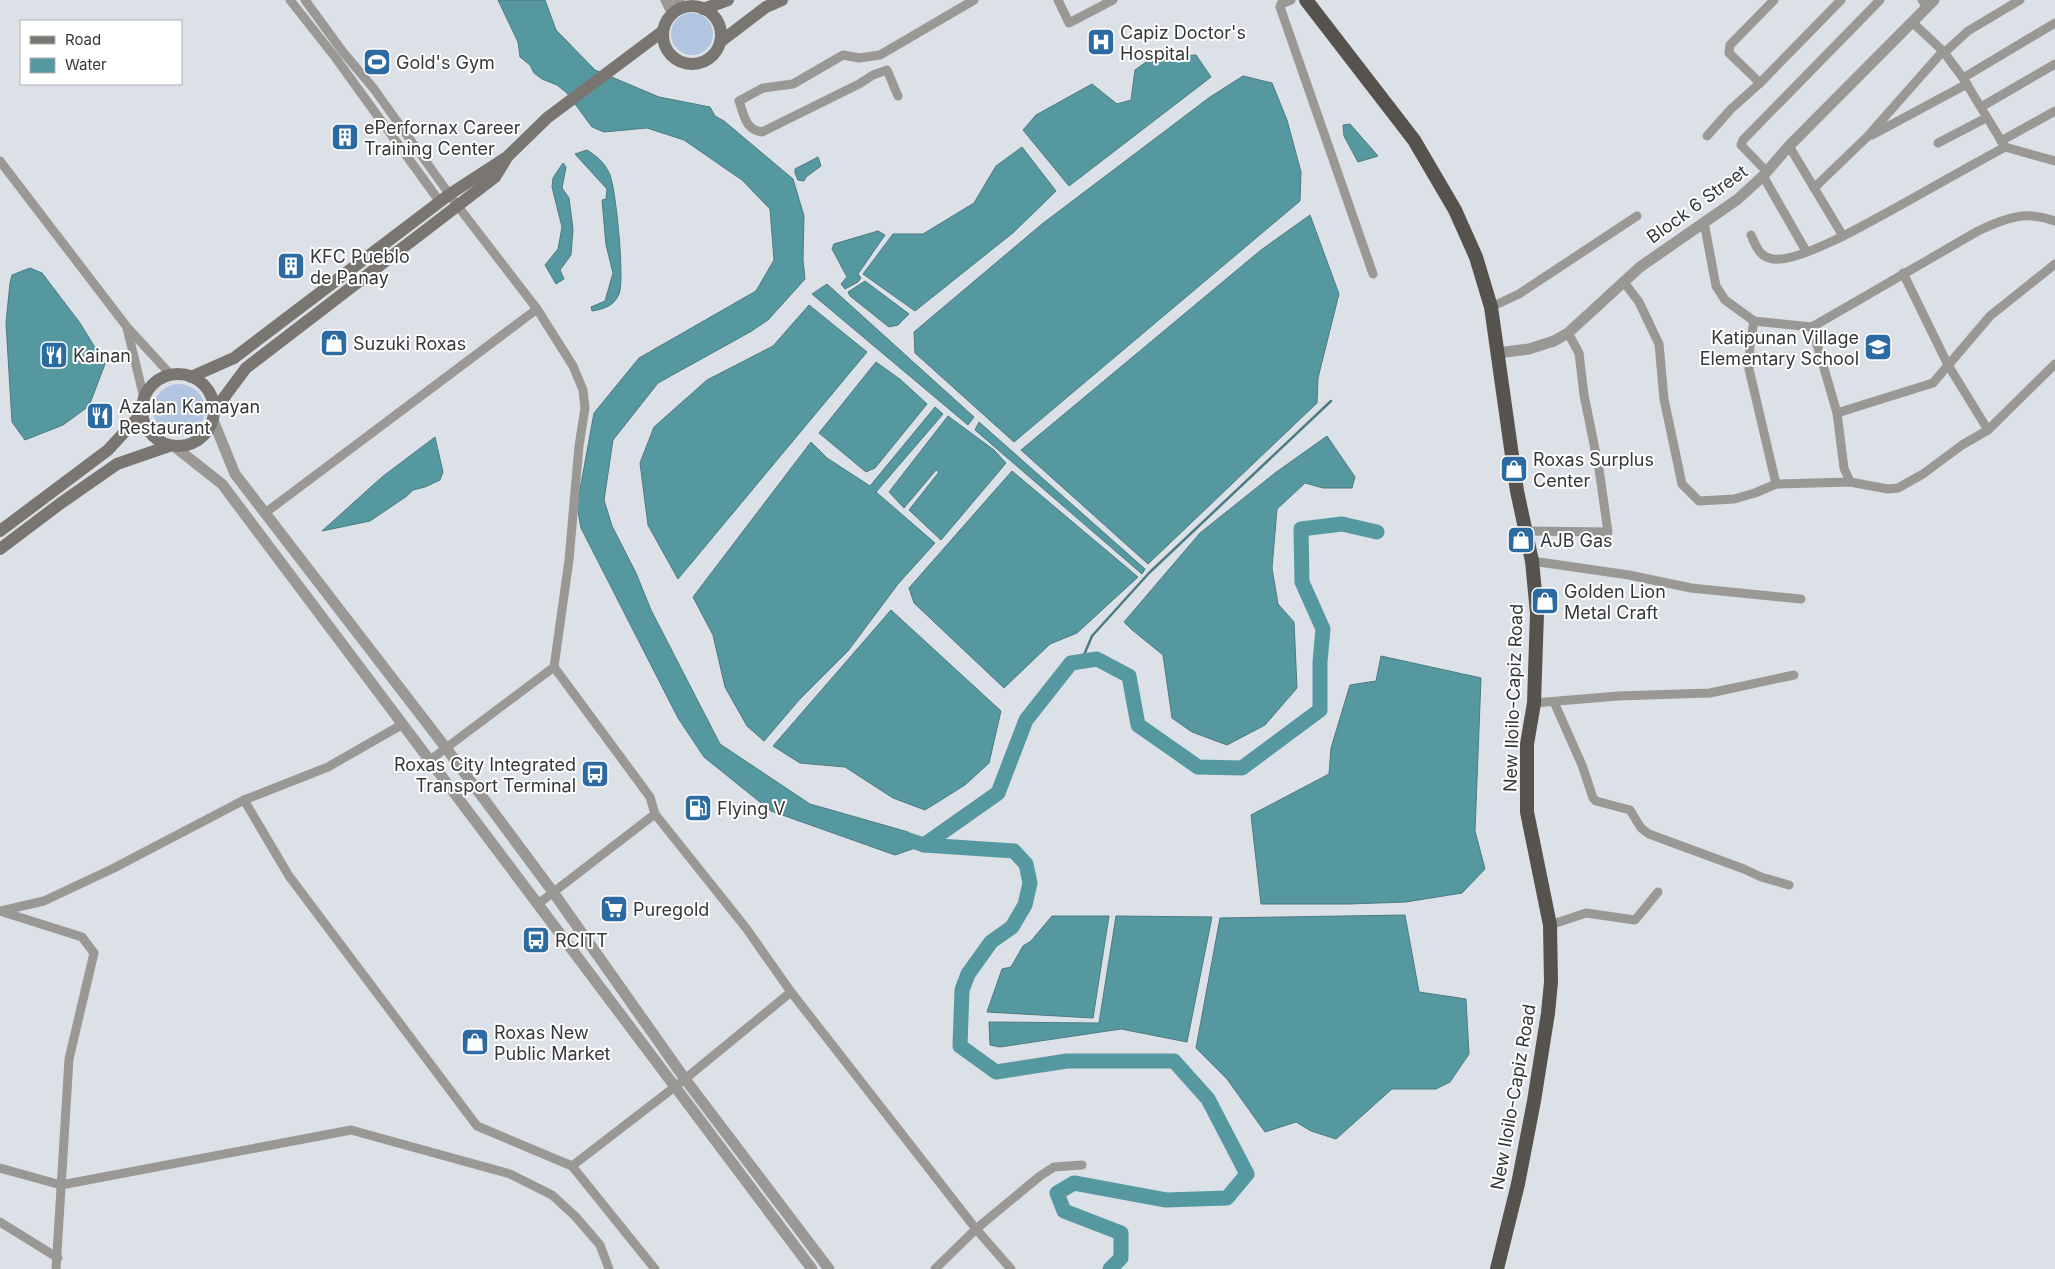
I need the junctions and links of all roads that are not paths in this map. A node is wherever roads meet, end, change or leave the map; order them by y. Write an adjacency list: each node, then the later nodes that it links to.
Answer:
1 (290, 0): 21 (street)
2 (305, 0): 18 (street)
3 (666, 0): 16 (street)
4 (728, 0): 17 (main road)
5 (782, 0): 23 (main road)
6 (974, 0): 26 (street)
7 (1058, 0): 8 (street)
8 (1113, 0)
9 (1291, 0): 55 (street)
10 (1306, 0): 57 (highway, New Iloilo-Capiz Road)
11 (1774, 0): 30 (street)
12 (1841, 0): 30 (street)
13 (1880, 0): 44 (street)
14 (2020, 0): 24 (street)
15 (1927, 2): 19 (street, Block 6 Street)
16 (678, 7): 17 (main road); 22 (main road)
17 (703, 9): 23 (main road)
18 (319, 21): 21 (street); 25 (street)
19 (1912, 22): 24 (street); 41 (street, Block 6 Street)
20 (2055, 23): 29 (street)
21 (311, 28): 25 (street)
22 (664, 31): 23 (main road); 46 (main road)
23 (720, 42)
24 (1944, 52): 29 (street); 38 (street)
25 (339, 55): 31 (street); 32 (street)
26 (880, 55): 28 (street); 28 (street)
27 (2055, 64): 34 (street)
28 (887, 70): 33 (street)
29 (1965, 81): 34 (street); 38 (street)
30 (1760, 83): 37 (street)
31 (374, 89): 32 (street); 46 (street)
32 (363, 96): 46 (street)
33 (898, 96)
34 (1981, 107): 36 (street)
35 (2055, 111): 40 (street)
36 (1986, 118): 39 (street); 40 (street)
37 (1707, 136)
38 (1867, 137): 45 (street)
39 (1938, 143)
40 (2003, 144): 43 (street); 51 (street)
41 (1789, 146): 44 (street, Block 6 Street); 45 (street)
42 (0, 161): 60 (street)
43 (2055, 161)
44 (1765, 174): 49 (street, Block 6 Street); 52 (street)
45 (1814, 188): 51 (street)
46 (449, 201): 58 (street); 67 (main road); 71 (main road)
47 (1637, 216): 57 (street)
48 (2055, 221): 54 (street)
49 (1704, 222): 56 (street, Block 6 Street); 59 (street)
50 (1751, 236): 52 (street)
51 (1843, 236): 52 (street)
52 (1806, 251)
53 (2055, 264): 64 (street)
54 (1903, 273): 61 (street); 64 (street)
55 (1373, 274)
56 (1623, 281): 62 (street, Block 6 Street); 75 (street)
57 (1491, 307): 63 (highway, New Iloilo-Capiz Road)
58 (537, 309): 76 (street); 82 (street)
59 (1754, 321): 61 (street); 75 (street)
60 (127, 327): 66 (street); 68 (street)
61 (1812, 327): 70 (street)
62 (1568, 333): 63 (street, Block 6 Street); 78 (street)
63 (1497, 353): 78 (highway, New Iloilo-Capiz Road)
64 (1948, 364): 70 (street); 72 (street)
65 (2055, 364): 72 (street)
66 (171, 375): 67 (main road); 68 (main road)
67 (191, 377): 71 (main road)
68 (144, 398): 69 (main road)
69 (142, 413): 73 (main road); 77 (main road)
70 (1837, 413): 74 (street)
71 (214, 416): 73 (main road); 76 (street)
72 (1988, 430): 74 (street)
73 (172, 446): 79 (main road); 86 (street)
74 (1850, 482): 75 (street)
75 (1776, 484)
76 (265, 513): 87 (street)
77 (0, 531)
78 (1526, 531): 80 (highway, New Iloilo-Capiz Road)
79 (0, 550)
80 (1532, 561): 81 (street); 85 (highway, New Iloilo-Capiz Road)
81 (1801, 599)
82 (554, 667): 87 (street); 90 (street)
83 (1794, 675): 84 (street)
84 (1554, 702): 85 (street); 91 (street)
85 (1534, 703): 96 (highway, New Iloilo-Capiz Road)
86 (403, 724): 88 (street); 89 (street)
87 (446, 748): 88 (street); 92 (street)
88 (430, 760): 94 (street)
89 (244, 800): 95 (street); 101 (street)
90 (655, 814): 92 (street); 97 (street)
91 (1789, 885)
92 (553, 892): 94 (street); 98 (street)
93 (1658, 892): 96 (street)
94 (538, 904): 99 (street)
95 (1, 911): 103 (street)
96 (1550, 925): 114 (highway, New Iloilo-Capiz Road)
97 (791, 992): 98 (street); 105 (street)
98 (686, 1079): 99 (street); 111 (street)
99 (675, 1087): 101 (street); 110 (street)
100 (1082, 1165): 105 (street)
101 (572, 1166): 109 (street)
102 (0, 1168): 103 (street)
103 (61, 1185): 106 (street); 108 (street)
104 (2, 1227): 106 (street)
105 (976, 1229): 112 (street); 113 (street)
106 (58, 1258): 107 (street)
107 (56, 1269)
108 (609, 1269)
109 (655, 1269)
110 (812, 1269)
111 (829, 1269)
112 (935, 1269)
113 (1012, 1269)
114 (1497, 1269)

